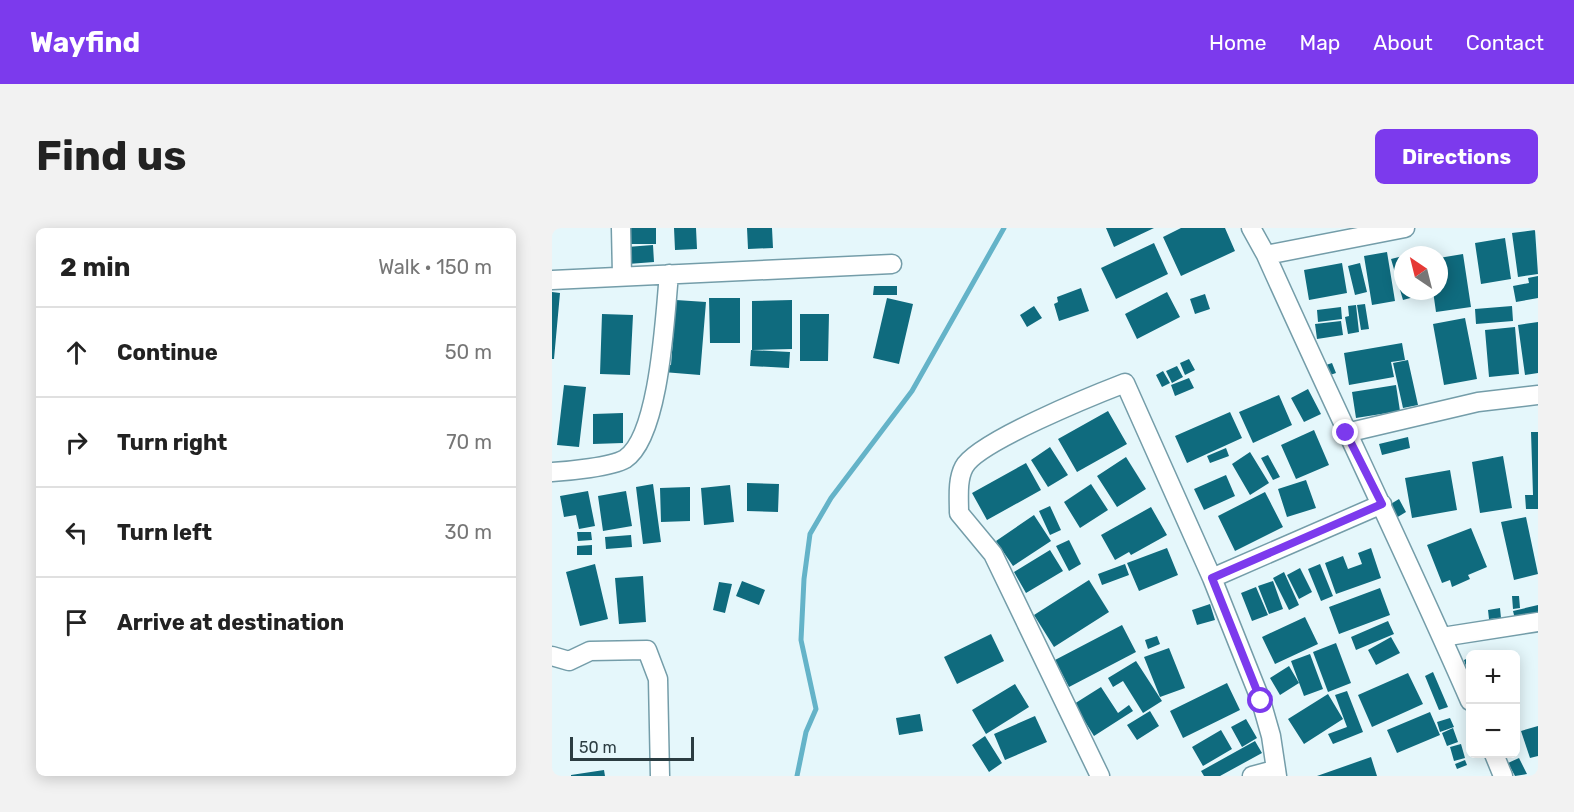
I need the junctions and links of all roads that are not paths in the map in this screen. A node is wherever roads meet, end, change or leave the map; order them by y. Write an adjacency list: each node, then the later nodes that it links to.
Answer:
1 (621, 228): 7 (street)
2 (1251, 228): 4 (street)
3 (1405, 228): 4 (street)
4 (1266, 255): 10 (street)
5 (892, 264): 6 (street)
6 (669, 274): 7 (street); 11 (street)
7 (622, 276): 8 (street)
8 (552, 280)
9 (1538, 395): 10 (street)
10 (1346, 433): 12 (street)
11 (552, 472)
12 (1382, 504): 13 (street); 15 (street)
13 (1212, 578): 19 (street); 21 (street)
14 (1538, 622): 15 (street)
15 (1442, 637): 17 (street)
16 (552, 656): 20 (street)
17 (1466, 692)
18 (1496, 758): 23 (street)
19 (1275, 773): 22 (street)
20 (660, 776)
21 (1100, 776)
22 (1252, 776)
23 (1503, 776)

